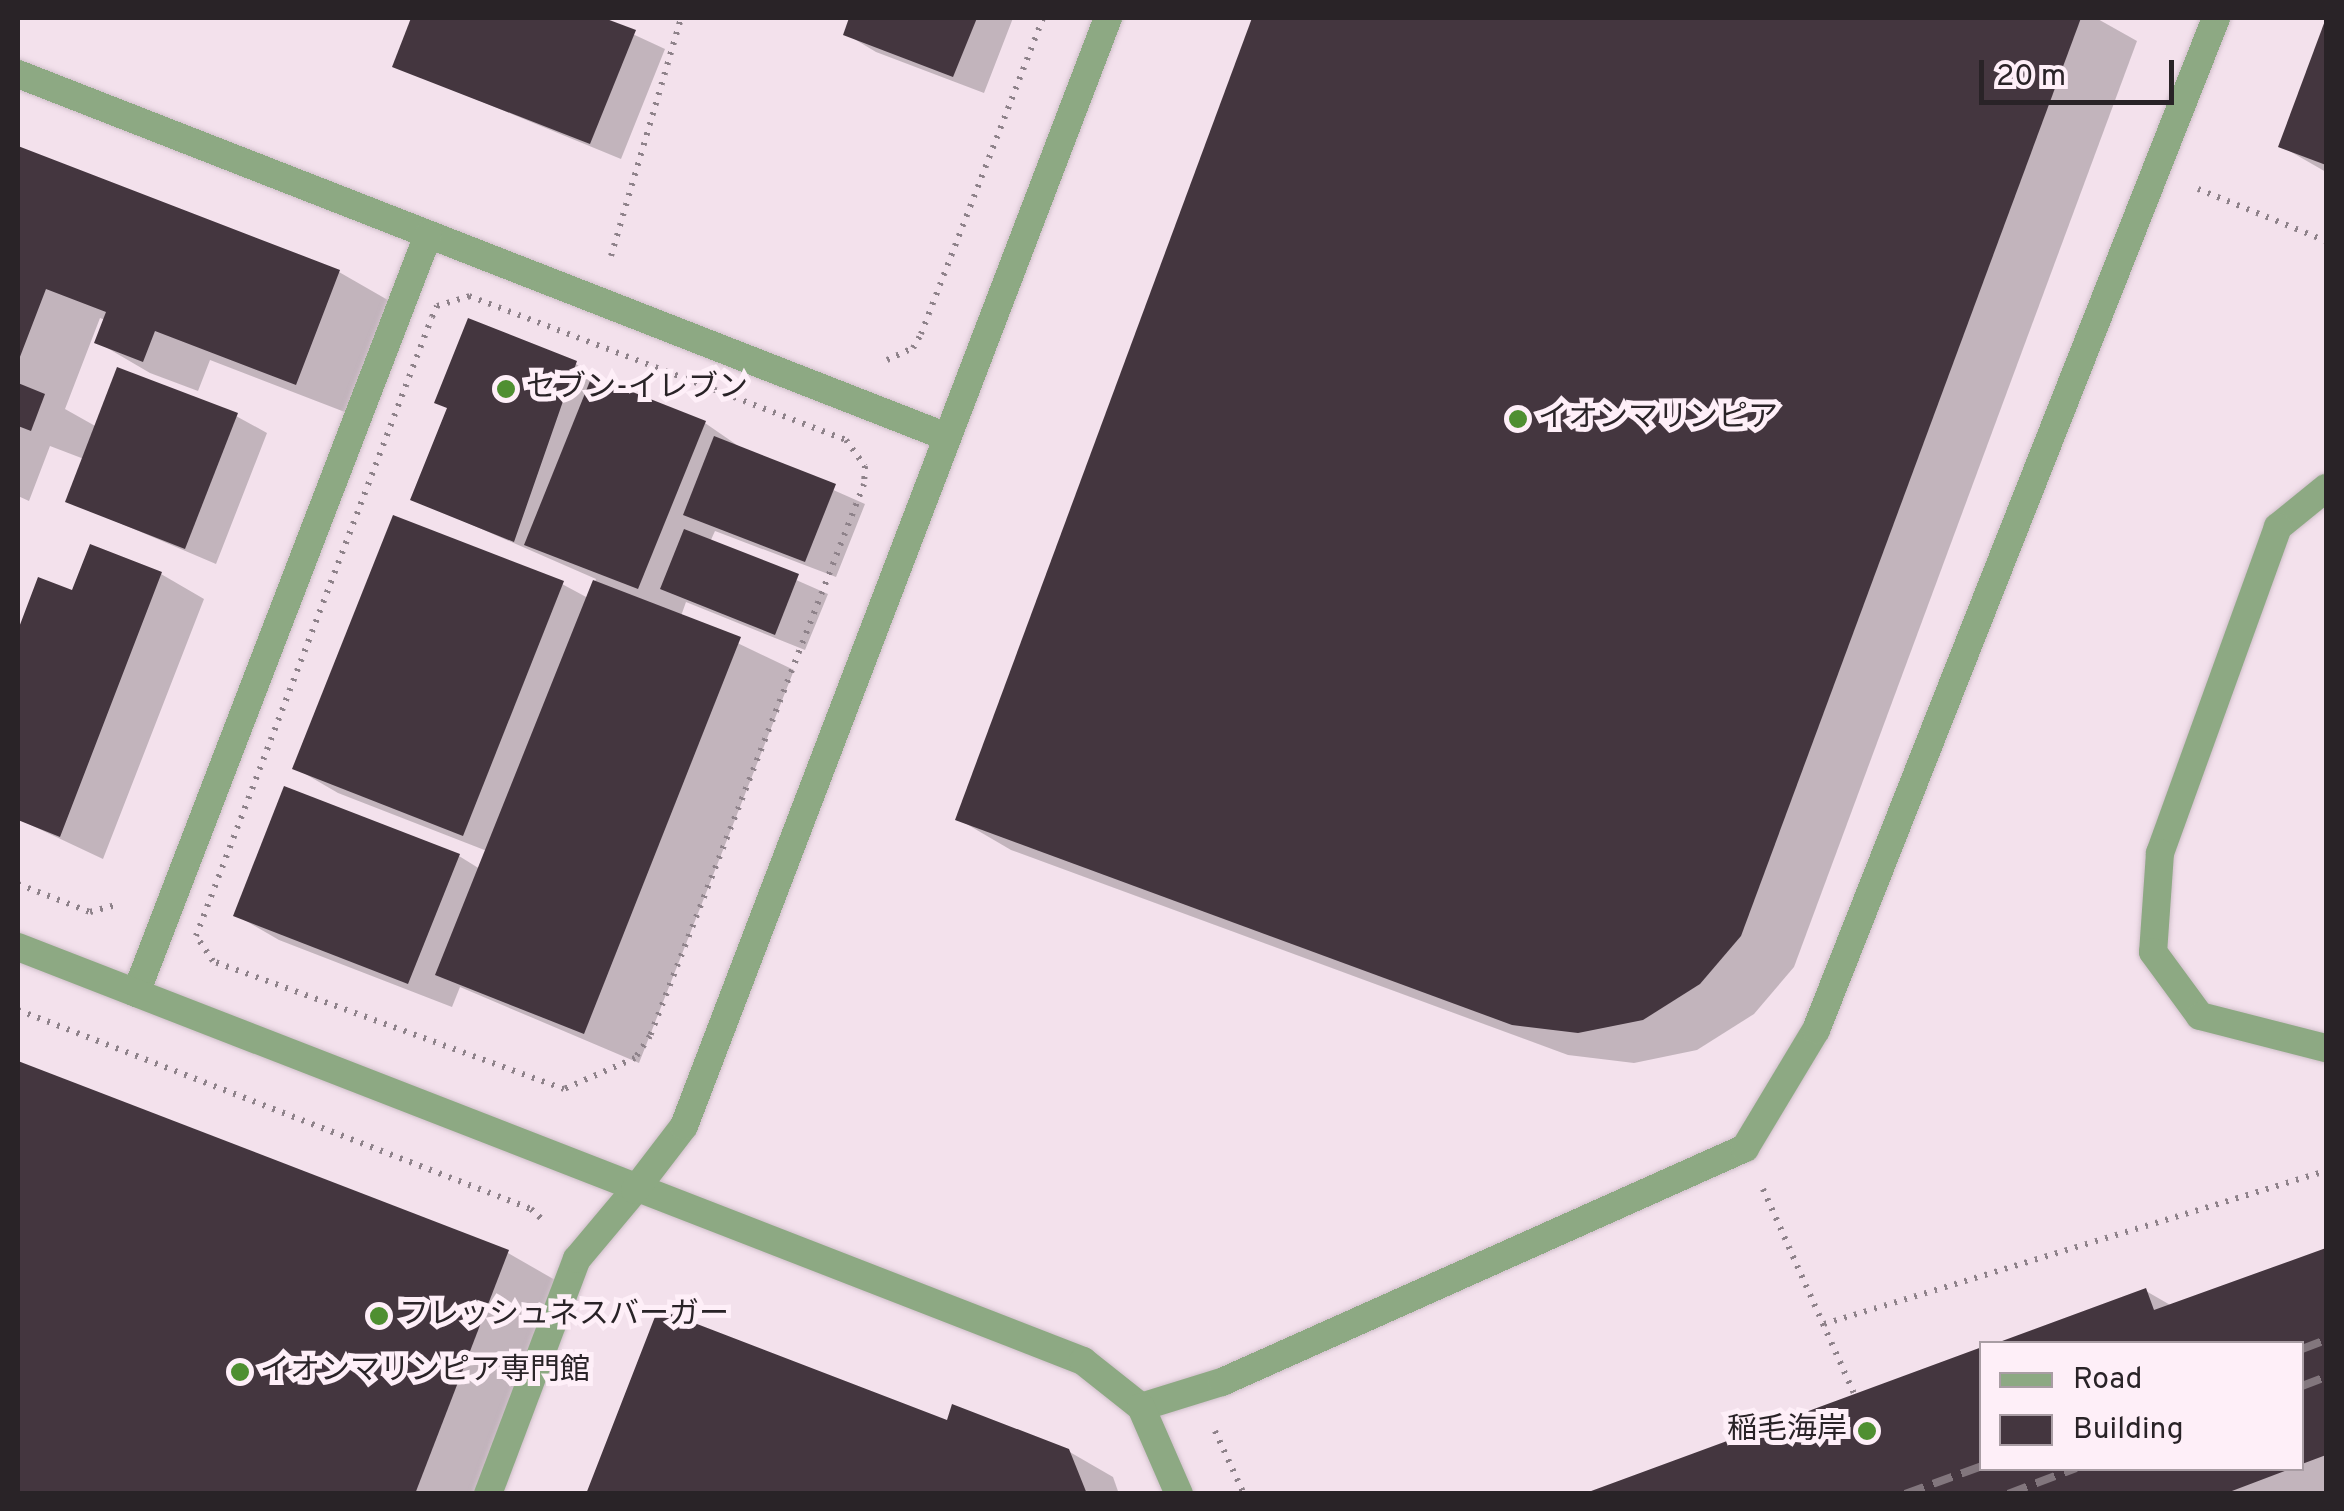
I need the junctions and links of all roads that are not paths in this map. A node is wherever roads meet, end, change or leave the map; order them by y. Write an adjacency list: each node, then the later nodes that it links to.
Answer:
1 (1108, 18): 5 (street)
2 (2216, 18): 11 (street)
3 (18, 74): 4 (street)
4 (428, 235): 5 (street); 8 (street)
5 (947, 437): 10 (street)
6 (2326, 488): 9 (street)
7 (18, 947): 8 (street)
8 (136, 993): 10 (street)
9 (2326, 1048)
10 (635, 1190): 11 (street); 12 (street)
11 (1142, 1407): 13 (street)
12 (488, 1494)
13 (1180, 1494)

